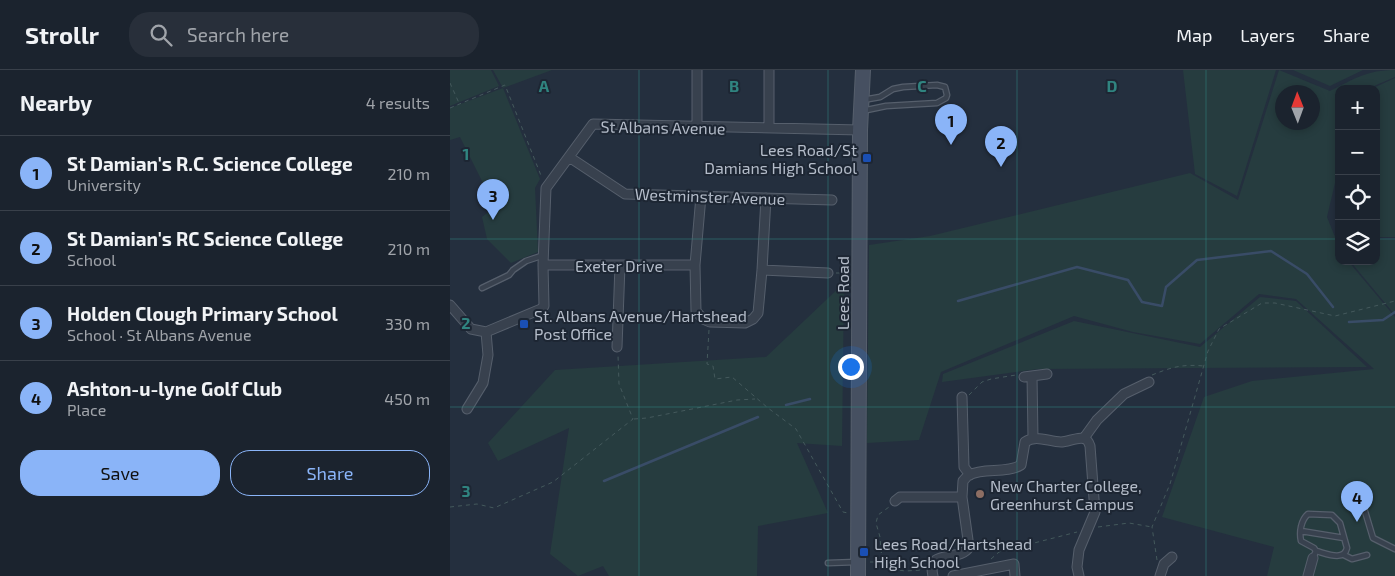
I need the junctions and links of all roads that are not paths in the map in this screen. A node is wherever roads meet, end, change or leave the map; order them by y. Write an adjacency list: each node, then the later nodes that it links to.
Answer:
1 (697, 70): 5 (street)
2 (769, 70): 6 (street)
3 (863, 70): 4 (main road, Lees Road)
4 (861, 106): 4 (lane); 7 (main road, Lees Road)
5 (696, 127): 6 (street, St Albans Avenue); 8 (street, St Albans Avenue)
6 (769, 128): 7 (street, St Albans Avenue)
7 (860, 130): 40 (main road, Lees Road)
8 (569, 157): 9 (street, Westminster Avenue); 12 (street, St Albans Avenue)
9 (701, 196): 10 (street, Westminster Avenue); 14 (street)
10 (766, 198): 11 (street, Westminster Avenue); 16 (street)
11 (832, 200)
12 (544, 255): 13 (street); 18 (lane)
13 (543, 265): 15 (street, Exeter Drive); 20 (street)
14 (695, 265): 15 (street, Exeter Drive); 16 (street)
15 (620, 266): 21 (street)
16 (762, 270): 17 (street)
17 (833, 273)
18 (482, 288)
19 (450, 305): 20 (street)
20 (486, 332): 25 (street)
21 (617, 347)
22 (1047, 374): 26 (street)
23 (1149, 382): 27 (street)
24 (962, 397): 28 (street)
25 (467, 409)
26 (1033, 438): 27 (street); 28 (street)
27 (1084, 438): 44 (street)
28 (970, 475): 29 (street)
29 (962, 497): 30 (street); 41 (street)
30 (895, 502)
31 (1364, 508): 34 (lane)
32 (1301, 530): 33 (lane); 33 (lane); 35 (lane)
33 (1344, 538): 36 (lane)
34 (1395, 549)
35 (1314, 554): 36 (lane); 46 (street)
36 (1344, 555): 37 (lane)
37 (1367, 555)
38 (1172, 558): 45 (street)
39 (828, 563): 40 (lane)
40 (858, 569)
41 (932, 572)
42 (953, 576): 43 (street)
43 (1015, 576)
44 (1079, 576)
45 (1160, 576)
46 (1308, 576)

